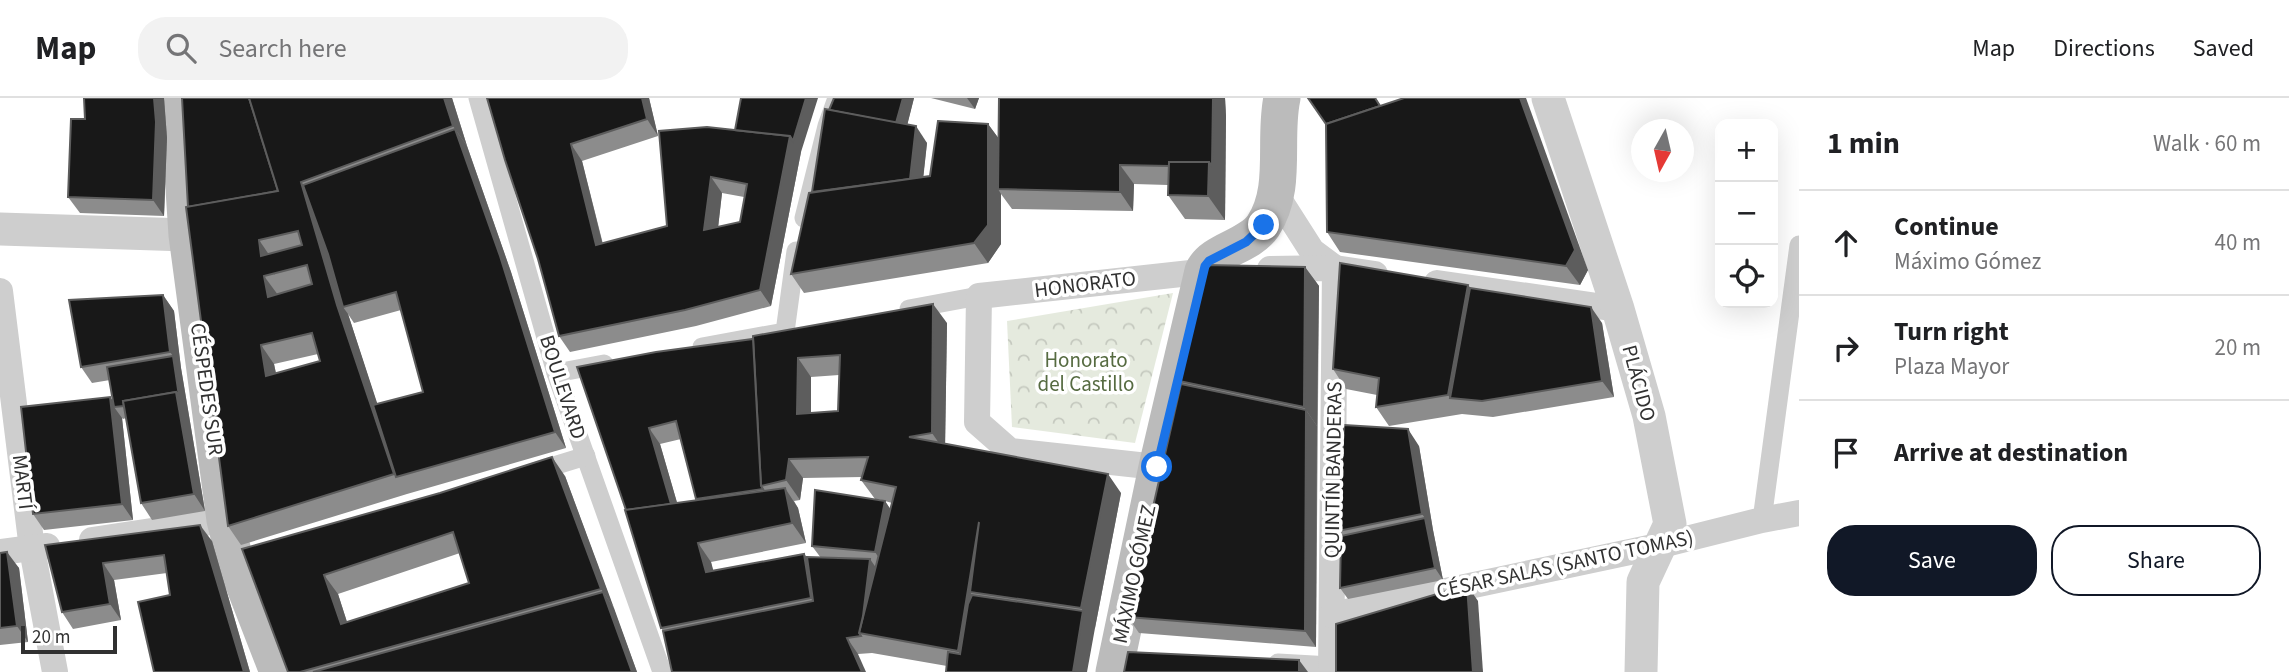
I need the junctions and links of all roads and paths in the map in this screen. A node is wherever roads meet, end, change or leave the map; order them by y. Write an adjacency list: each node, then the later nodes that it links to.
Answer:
1 (178, 98): 8 (main road, CÉSPEDES SUR)
2 (478, 98): 20 (street, BOULEVARD)
3 (837, 98): 17 (street)
4 (1282, 98): 6 (main road)
5 (1548, 98): 14 (street, PLÁCIDO)
6 (1275, 193): 10 (street); 11 (main road)
7 (0, 229): 8 (street)
8 (187, 235): 25 (main road, CÉSPEDES SUR)
9 (1799, 246): 26 (street)
10 (1335, 268): 11 (street, HONORATO); 14 (street, HONORATO); 30 (street, QUINTÍN BANDERAS)
11 (1203, 271): 13 (street, HONORATO); 22 (main road, MÁXIMO GÓMEZ)
12 (0, 291): 28 (street, MARTÍ)
13 (979, 296): 15 (street, HONORATO); 22 (street)
14 (1618, 309): 27 (street, PLÁCIDO)
15 (888, 313)
16 (811, 327): 17 (street)
17 (785, 332): 18 (street)
18 (677, 351)
19 (624, 361): 20 (street)
20 (556, 373): 21 (street, BOULEVARD)
21 (586, 456): 23 (street); 36 (street, BOULEVARD)
22 (1157, 467): 31 (main road, MÁXIMO GÓMEZ)
23 (521, 476)
24 (1799, 513): 26 (street, CÉSAR SALAS (SANTO TOMAS))
25 (225, 520): 28 (street); 35 (main road, CÉSPEDES SUR)
26 (1762, 520): 27 (street, CÉSAR SALAS (SANTO TOMAS))
27 (1658, 546): 30 (street, CÉSAR SALAS (SANTO TOMAS)); 37 (street, PLÁCIDO)
28 (32, 549): 29 (street); 34 (street, MARTÍ)
29 (0, 552)
30 (1332, 615): 33 (street, QUINTÍN BANDERAS)
31 (1125, 661)
32 (1264, 662): 33 (street)
33 (1331, 669)
34 (55, 672)
35 (278, 672)
36 (662, 672)
37 (1641, 672)

